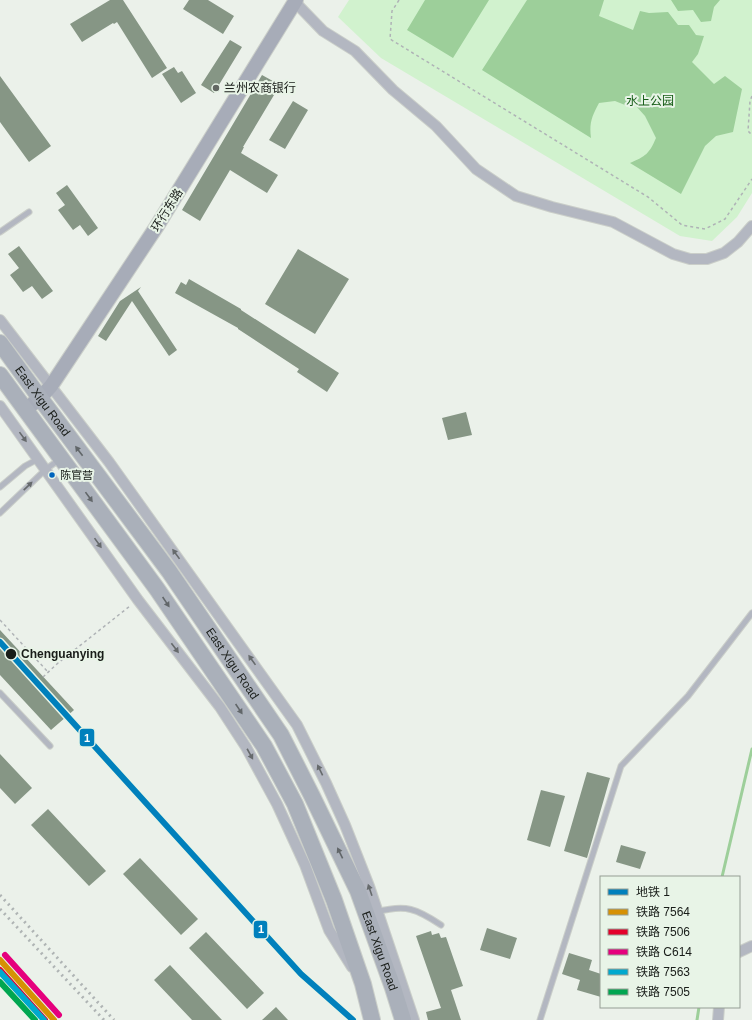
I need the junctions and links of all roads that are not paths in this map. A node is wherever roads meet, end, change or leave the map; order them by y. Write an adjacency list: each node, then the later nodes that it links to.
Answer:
1 (296, 1): 3 (street); 8 (street, 环行东路)
2 (29, 212): 4 (lane)
3 (752, 226)
4 (0, 232)
5 (0, 320): 8 (street)
6 (0, 343): 9 (main road, East Xigu Road)
7 (0, 375): 11 (main road, East Xigu Road)
8 (51, 386): 9 (street, 环行东路); 22 (street, one-way to 8)
9 (40, 398): 11 (street, 环行东路); 21 (main road, East Xigu Road, one-way to 9)
10 (0, 406): 12 (street)
11 (25, 410): 12 (street); 14 (main road, East Xigu Road)
12 (11, 421): 13 (street, one-way to 13)
13 (38, 458): 15 (street); 16 (lane)
14 (61, 458): 15 (lane); 21 (main road, East Xigu Road, one-way to 21)
15 (46, 469): 17 (lane, one-way to 15); 26 (street, one-way to 26)
16 (0, 486)
17 (0, 513)
18 (752, 613): 31 (lane)
19 (0, 693): 20 (lane)
20 (50, 746)
21 (304, 800): 22 (main road, East Xigu Road, one-way to 21); 26 (main road, East Xigu Road)
22 (372, 914): 23 (lane); 29 (main road, East Xigu Road); 30 (street)
23 (441, 925)
24 (752, 946): 25 (street)
25 (740, 952)
26 (363, 984): 28 (main road, East Xigu Road)
27 (720, 1008): 32 (street)
28 (372, 1020)
29 (403, 1020)
30 (414, 1020)
31 (540, 1020)
32 (718, 1020)

